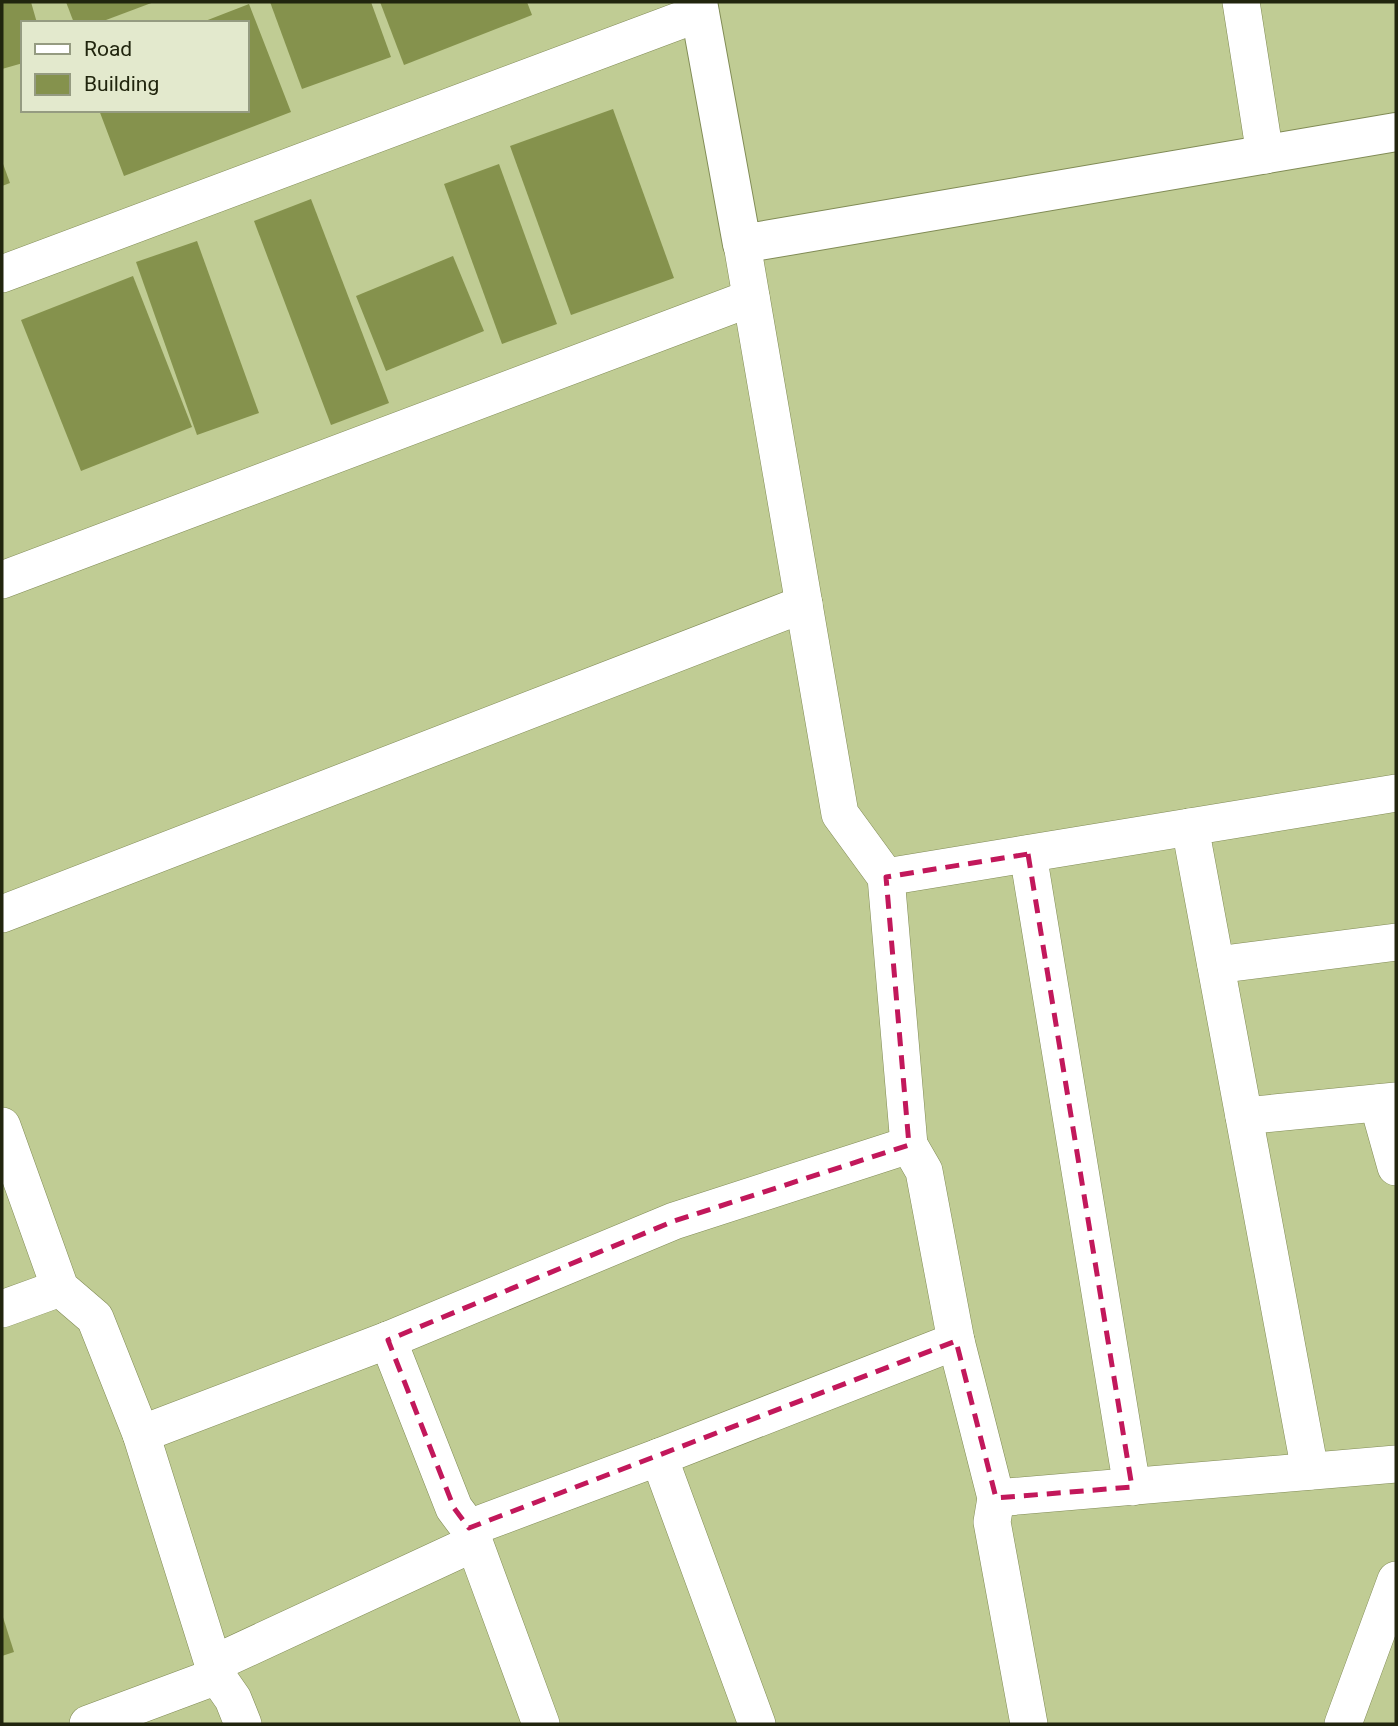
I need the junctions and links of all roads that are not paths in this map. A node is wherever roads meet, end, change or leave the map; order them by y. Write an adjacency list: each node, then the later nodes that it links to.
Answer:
1 (1241, 2): 4 (street)
2 (699, 7): 5 (street); 6 (street)
3 (1396, 132): 4 (street)
4 (1265, 155): 5 (street)
5 (742, 244): 7 (street)
6 (2, 274)
7 (751, 298): 8 (street); 9 (street)
8 (2, 580)
9 (804, 604): 13 (street); 14 (street)
10 (1396, 793): 11 (street)
11 (1190, 827): 12 (street); 16 (street)
12 (1028, 854): 13 (street); 30 (street)
13 (886, 877): 20 (street)
14 (2, 914)
15 (1396, 942): 16 (street)
16 (1216, 965): 18 (street)
17 (1387, 1102): 18 (street); 21 (street)
18 (1244, 1116): 29 (street)
19 (2, 1126): 22 (street)
20 (909, 1145): 24 (street); 25 (street)
21 (1396, 1167)
22 (60, 1288): 23 (street); 26 (street)
23 (2, 1309)
24 (388, 1340): 26 (street); 32 (street)
25 (956, 1341): 27 (street); 31 (street)
26 (141, 1434): 34 (street)
27 (659, 1457): 32 (street); 38 (street)
28 (1396, 1464): 29 (street)
29 (1310, 1471): 30 (street)
30 (1132, 1487): 31 (street)
31 (996, 1498): 39 (street)
32 (471, 1535): 34 (street); 37 (street)
33 (1396, 1580): 40 (street)
34 (215, 1670): 35 (street); 36 (street)
35 (88, 1724)
36 (243, 1724)
37 (541, 1724)
38 (757, 1724)
39 (1029, 1724)
40 (1343, 1724)

